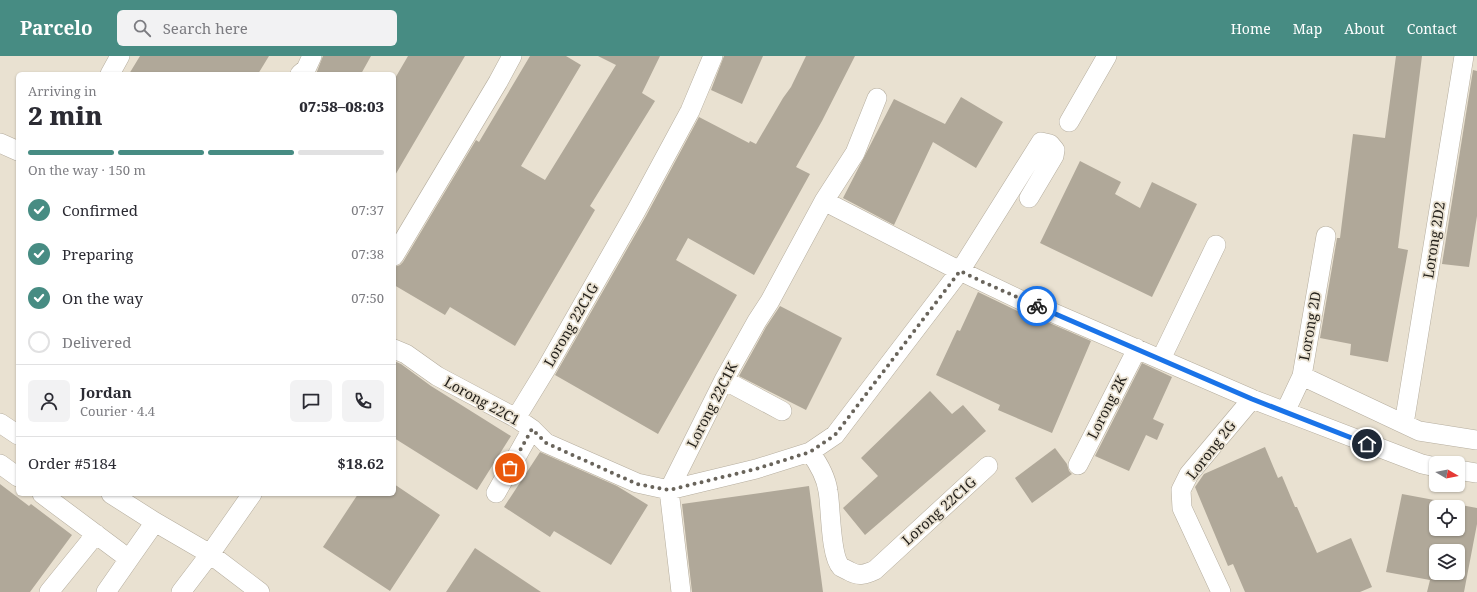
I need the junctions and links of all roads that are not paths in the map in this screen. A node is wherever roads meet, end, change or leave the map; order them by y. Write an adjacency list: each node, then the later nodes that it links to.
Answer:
1 (120, 56): 7 (street)
2 (312, 56): 8 (street)
3 (512, 56): 17 (street)
4 (712, 56): 27 (street, Lorong 22C1G)
5 (1107, 56): 10 (street)
6 (1464, 56): 29 (street, Lorong 2D2)
7 (111, 72)
8 (302, 72)
9 (877, 98): 14 (street, Lorong 22C1K)
10 (1069, 122)
11 (0, 143): 12 (street)
12 (16, 150)
13 (1029, 198): 18 (street, Lorong 22C1)
14 (824, 201): 18 (street); 23 (street, Lorong 22C1K)
15 (1326, 236): 22 (street, Lorong 2D)
16 (1216, 245): 21 (street)
17 (396, 253)
18 (960, 271): 19 (street); 33 (street, Lorong 22C1)
19 (1136, 348): 21 (street); 35 (street, Lorong 2K)
20 (396, 351): 27 (street, Lorong 22C1)
21 (1161, 359): 24 (street)
22 (1302, 376): 26 (street, Lorong 2D); 29 (street)
23 (724, 380): 25 (street); 41 (street, Lorong 22C1K)
24 (1252, 399): 26 (street); 55 (street, Lorong 2G)
25 (782, 411)
26 (1285, 412): 37 (street)
27 (516, 418): 30 (street, Lorong 22C1)
28 (0, 423): 31 (street)
29 (1404, 424): 32 (street)
30 (532, 429): 41 (street, Lorong 22C1); 42 (street)
31 (16, 433)
32 (1477, 440)
33 (810, 452): 36 (street, Lorong 22C1G); 41 (street, Lorong 22C1)
34 (0, 464): 40 (street)
35 (1078, 465)
36 (988, 466)
37 (1429, 466)
38 (1465, 471): 39 (street)
39 (1477, 473)
40 (16, 476)
41 (669, 490): 54 (street)
42 (496, 493)
43 (45, 496): 47 (street)
44 (114, 496): 46 (street)
45 (251, 496): 48 (street)
46 (155, 522): 48 (street); 49 (street)
47 (96, 534): 49 (street); 51 (street)
48 (210, 554): 50 (street); 53 (street)
49 (129, 559): 52 (street)
50 (254, 590)
51 (49, 592)
52 (106, 592)
53 (181, 592)
54 (681, 592)
55 (1222, 592)

